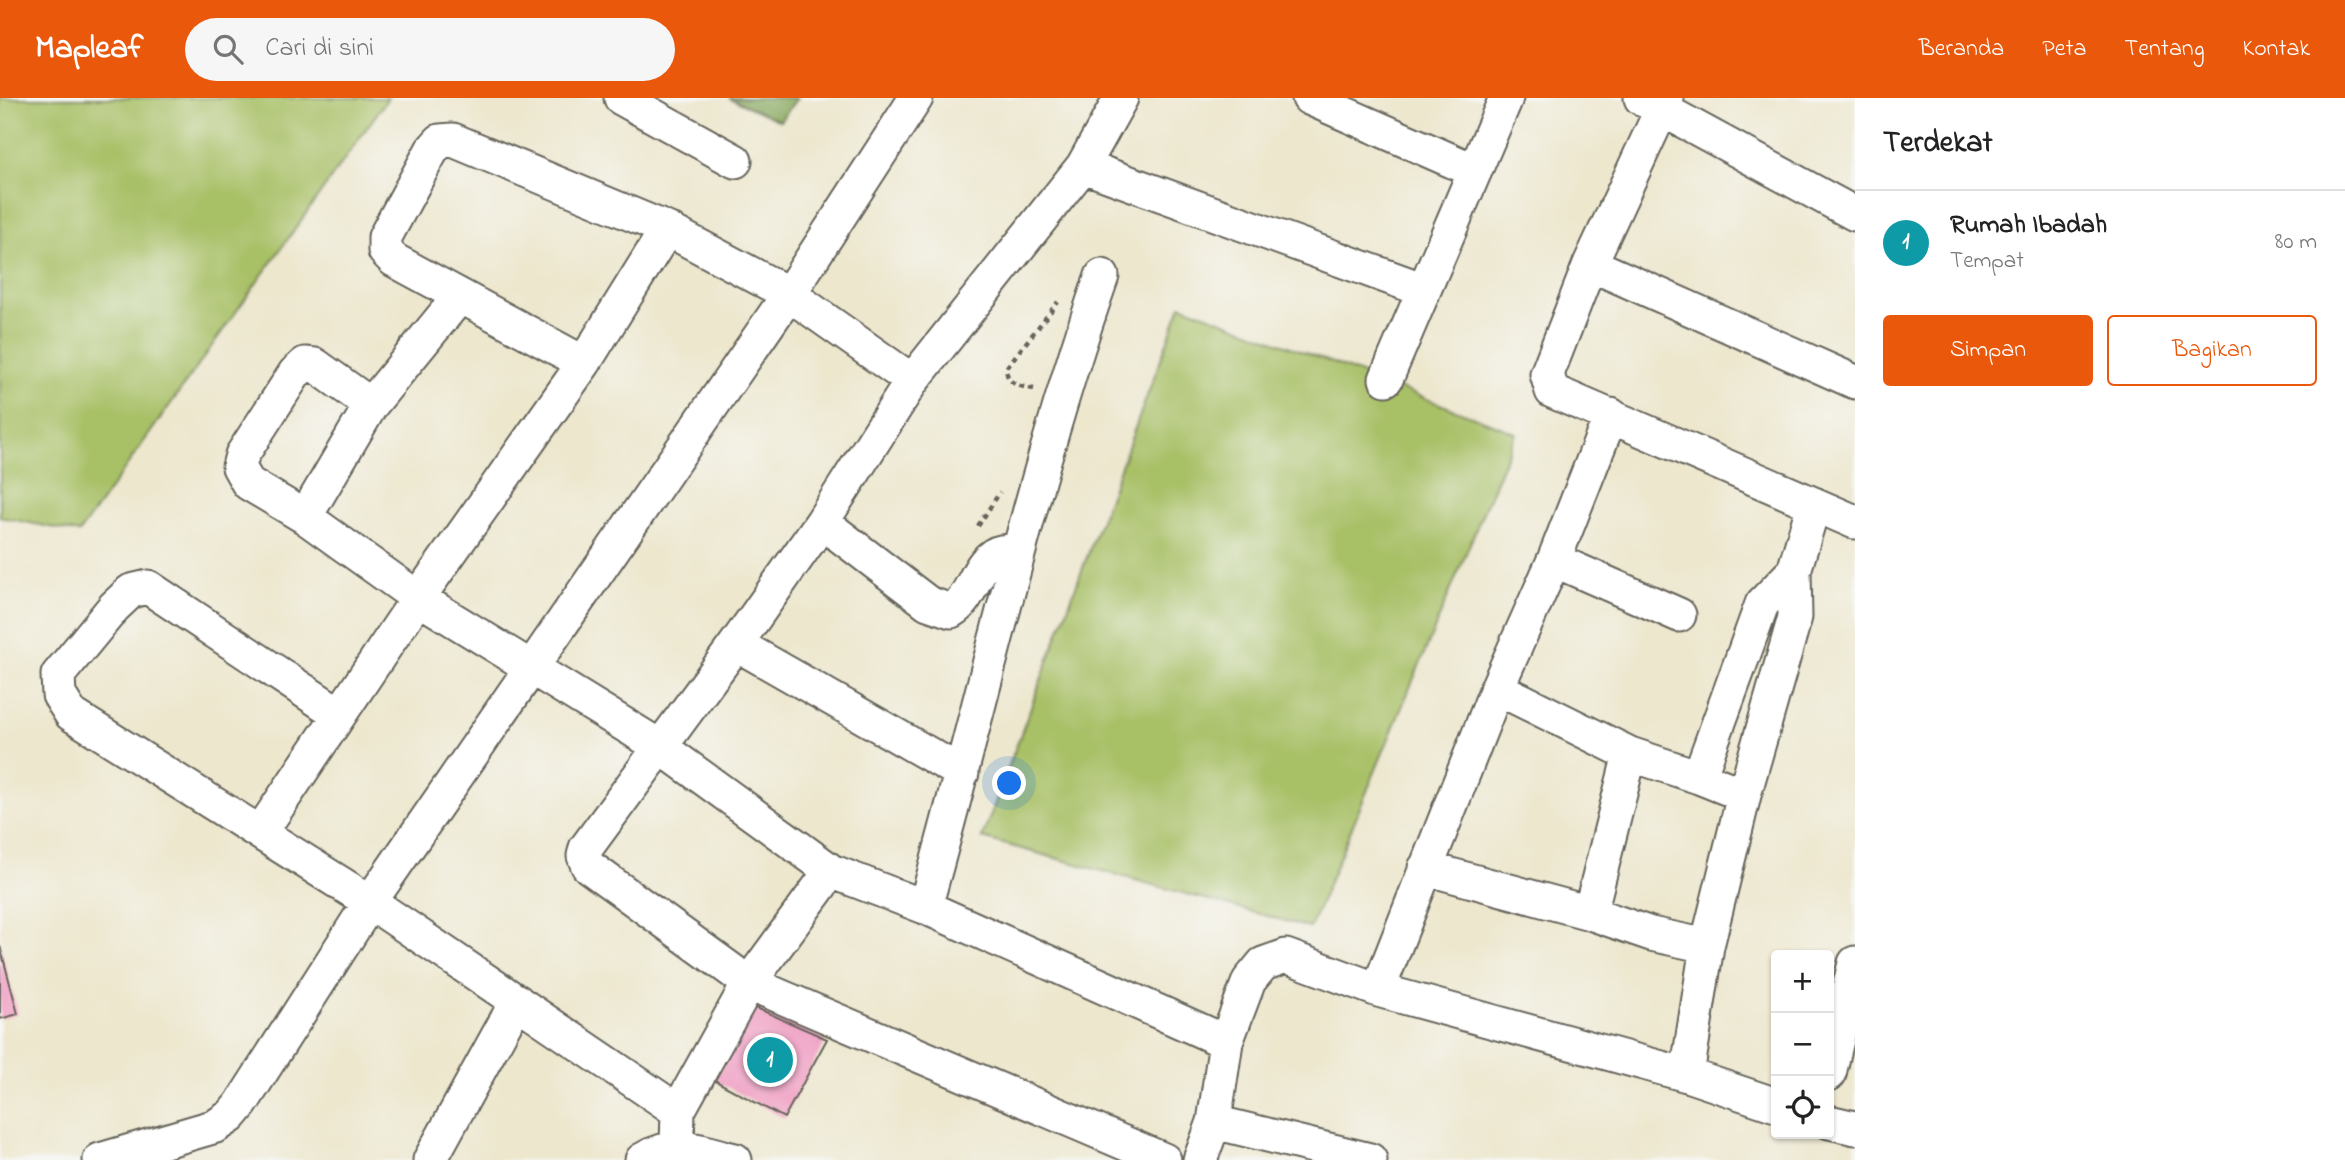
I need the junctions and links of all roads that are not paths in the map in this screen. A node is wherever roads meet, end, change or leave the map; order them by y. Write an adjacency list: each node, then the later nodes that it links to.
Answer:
1 (621, 98): 7 (street)
2 (916, 98): 15 (street)
3 (1121, 98): 8 (street)
4 (1310, 98): 9 (street)
5 (1506, 98): 9 (street)
6 (1656, 102): 10 (street); 12 (street)
7 (735, 161)
8 (1083, 166): 14 (street); 19 (street)
9 (1475, 171): 14 (street)
10 (1855, 214)
11 (667, 229): 15 (street); 16 (street); 17 (street)
12 (1590, 264): 20 (street); 22 (street)
13 (1102, 276): 27 (street)
14 (1424, 290): 18 (street)
15 (789, 294): 19 (street); 33 (street)
16 (459, 297): 17 (street); 21 (street)
17 (584, 363): 30 (street)
18 (1386, 379)
19 (912, 380): 25 (street)
20 (1855, 382)
21 (371, 405): 24 (street); 24 (street)
22 (1611, 415): 23 (street); 28 (street)
23 (1814, 504): 26 (street); 29 (street)
24 (305, 517): 30 (street)
25 (822, 522): 27 (street); 32 (street)
26 (1855, 522)
27 (1018, 553): 38 (street)
28 (1554, 560): 31 (street); 34 (street)
29 (1794, 571): 39 (street); 40 (street)
30 (418, 598): 33 (street); 35 (street)
31 (1679, 615)
32 (736, 644): 36 (street); 38 (street)
33 (530, 669): 36 (street); 44 (street)
34 (1497, 688): 37 (street); 42 (street)
35 (339, 714): 41 (street); 41 (street)
36 (659, 746): 43 (street); 49 (street)
37 (1630, 754): 39 (street); 46 (street)
38 (962, 773): 45 (street)
39 (1699, 777): 40 (street)
40 (1744, 795): 47 (street)
41 (260, 833): 44 (street)
42 (1425, 868): 46 (street); 50 (street)
43 (831, 871): 45 (street); 49 (street)
44 (370, 902): 51 (street); 61 (street)
45 (925, 906): 52 (street)
46 (1590, 913): 47 (street)
47 (1707, 946): 54 (street)
48 (1855, 963): 53 (street)
49 (749, 983): 56 (street); 65 (street)
50 (1378, 990): 52 (street); 54 (street)
51 (517, 1001): 56 (street); 62 (street)
52 (1226, 1042): 57 (street)
53 (1834, 1053)
54 (1687, 1075): 55 (street)
55 (1771, 1103)
56 (678, 1111): 60 (street)
57 (1214, 1122): 66 (street); 67 (street)
58 (1834, 1123): 59 (street)
59 (1855, 1128)
60 (677, 1146): 63 (street); 64 (street)
61 (100, 1160)
62 (430, 1160)
63 (642, 1160)
64 (735, 1160)
65 (1164, 1160)
66 (1200, 1160)
67 (1370, 1160)

